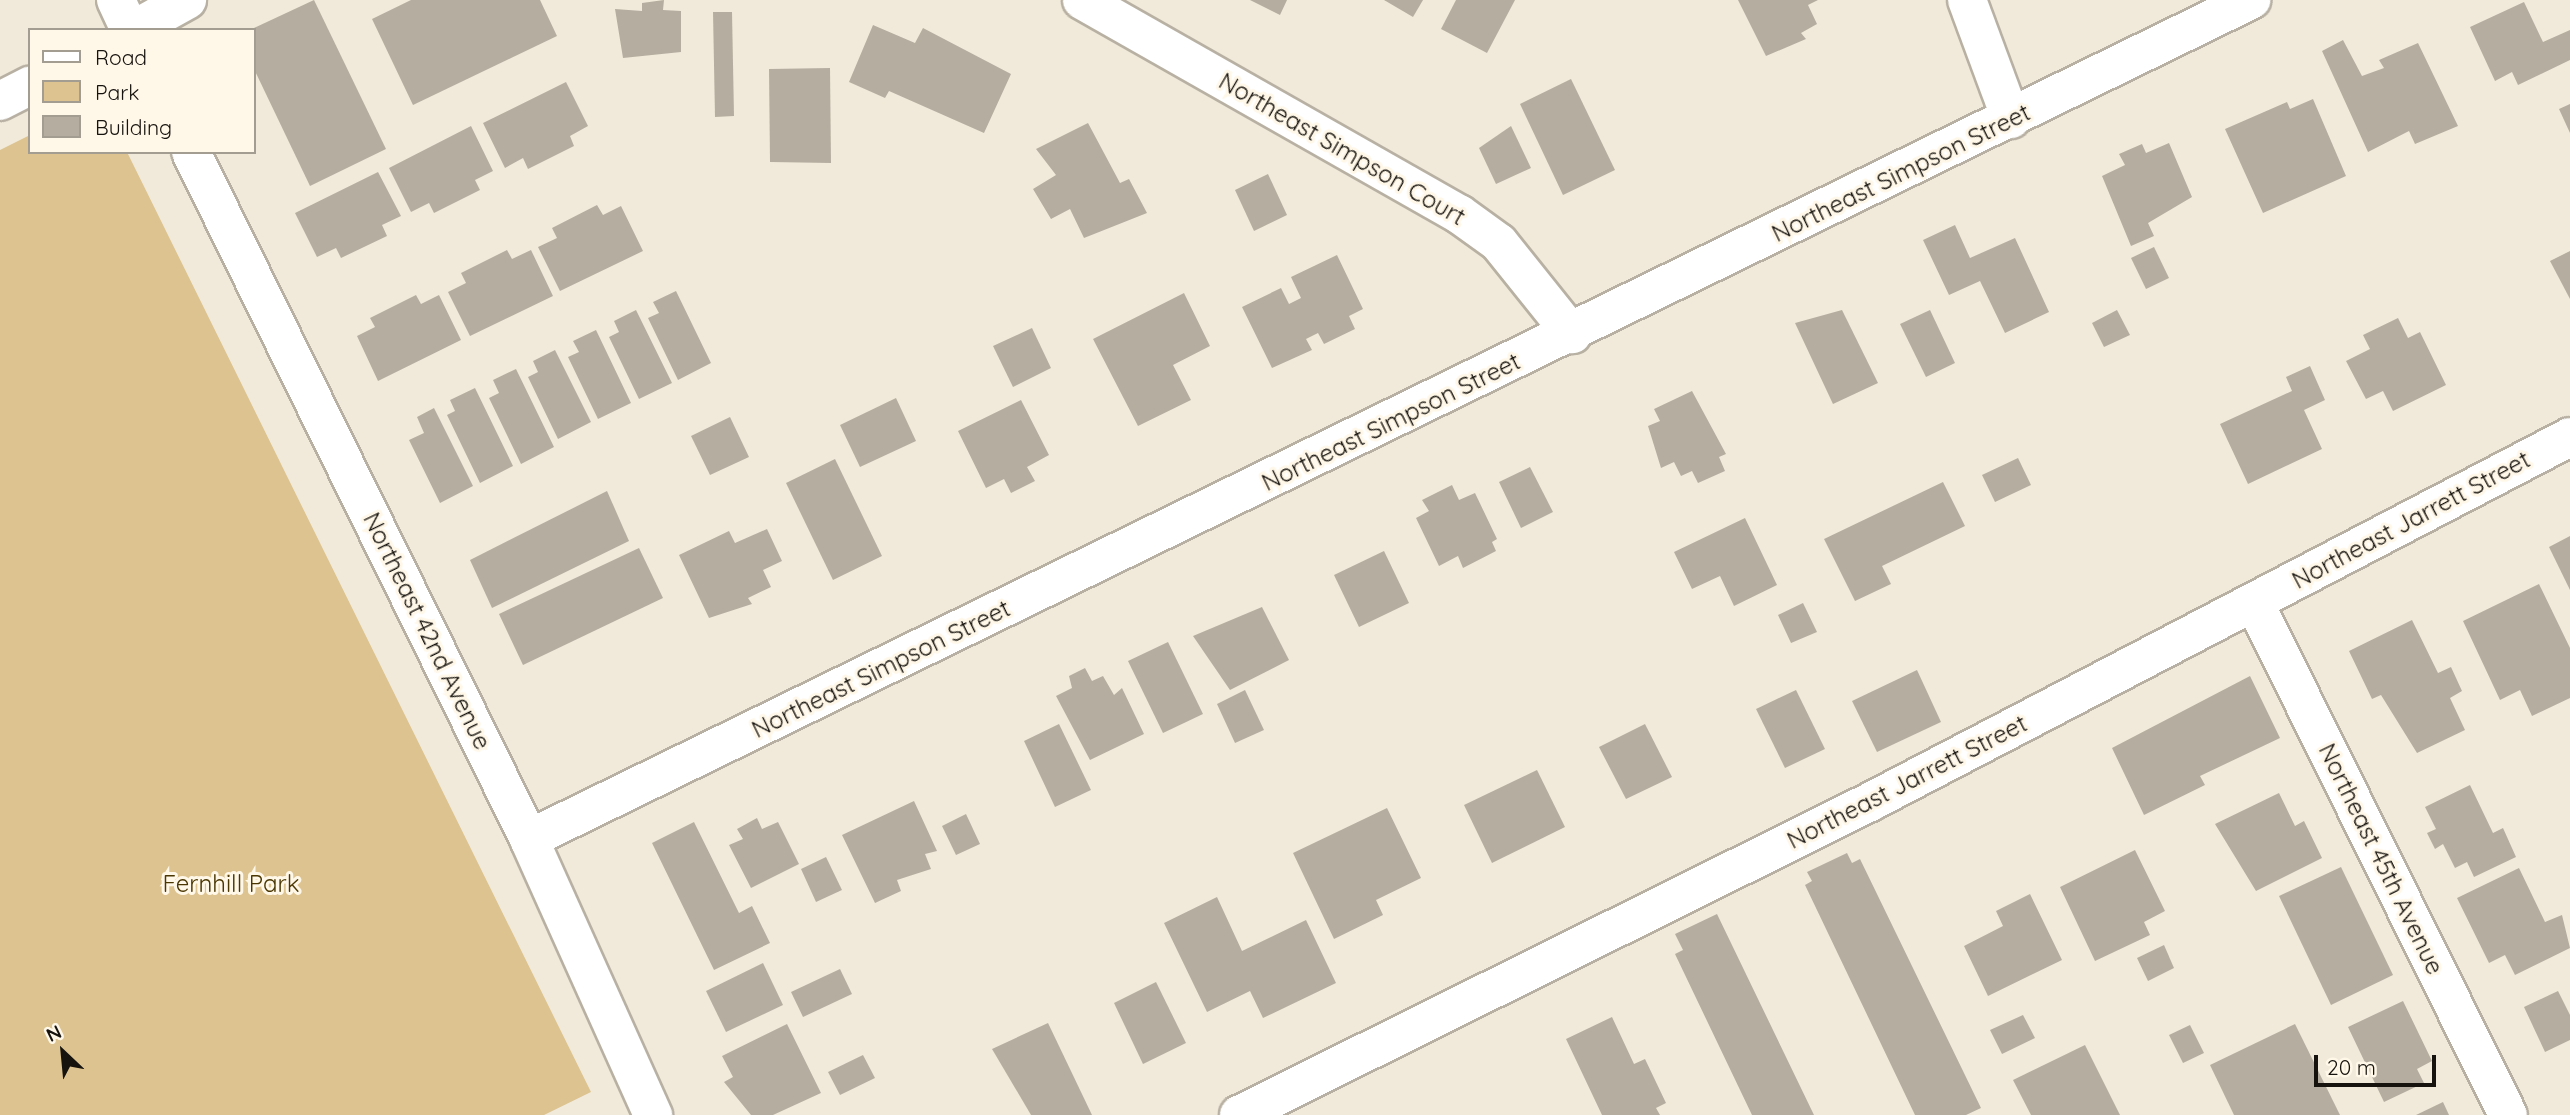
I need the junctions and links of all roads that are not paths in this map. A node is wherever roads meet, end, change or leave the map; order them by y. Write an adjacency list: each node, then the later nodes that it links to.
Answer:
1 (116, 0): 6 (street)
2 (187, 0): 7 (street)
3 (1082, 0): 12 (street, Northeast Simpson Court)
4 (1967, 0): 10 (street)
5 (2251, 0): 10 (street, Northeast Simpson Street)
6 (131, 28)
7 (136, 28)
8 (28, 87): 9 (street)
9 (0, 101)
10 (2011, 119): 12 (street, Northeast Simpson Street)
11 (192, 154): 15 (street, Northeast 42nd Avenue)
12 (1572, 334): 15 (street, Northeast Simpson Street)
13 (2570, 437): 14 (street, Northeast Jarrett Street)
14 (2254, 602): 17 (street, Northeast Jarrett Street); 18 (street, Northeast 45th Avenue)
15 (529, 839): 16 (street, Northeast 42nd Avenue)
16 (653, 1115)
17 (1239, 1115)
18 (2508, 1115)

